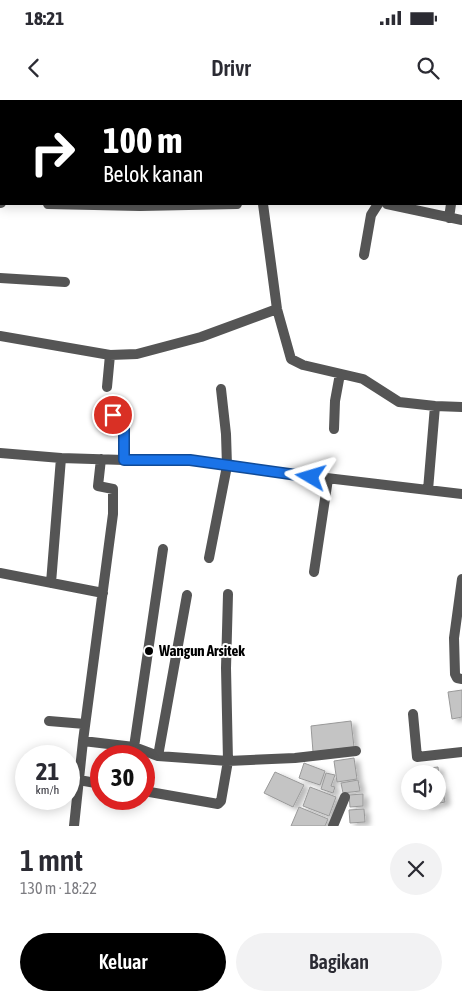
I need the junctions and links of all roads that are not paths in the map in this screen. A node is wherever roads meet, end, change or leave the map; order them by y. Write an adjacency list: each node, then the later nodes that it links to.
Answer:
1 (94, 205): 2 (street)
2 (188, 205)
3 (263, 205): 12 (street)
4 (377, 205): 9 (street)
5 (391, 205): 7 (street)
6 (451, 205): 7 (street)
7 (449, 218): 8 (street)
8 (462, 220)
9 (364, 255)
10 (0, 278): 11 (street)
11 (65, 282)
12 (277, 309): 14 (street); 15 (street)
13 (0, 336): 14 (street)
14 (110, 355): 16 (street)
15 (340, 374): 18 (street); 21 (street)
16 (107, 387)
17 (221, 389): 26 (street)
18 (435, 406): 19 (street); 28 (street)
19 (462, 407)
20 (113, 415): 25 (street)
21 (334, 428)
22 (0, 453): 23 (street)
23 (61, 458): 24 (street); 35 (street)
24 (101, 459): 25 (street); 36 (street)
25 (124, 460): 26 (street)
26 (227, 466): 27 (street); 31 (street)
27 (328, 479): 28 (street); 32 (street)
28 (428, 490): 29 (street)
29 (462, 494)
30 (163, 549): 45 (street)
31 (209, 558)
32 (314, 572)
33 (0, 573): 35 (street)
34 (462, 579): 39 (street)
35 (51, 583): 36 (street)
36 (103, 593): 42 (street)
37 (228, 594): 50 (street)
38 (187, 595): 49 (street)
39 (462, 679)
40 (413, 714): 47 (street)
41 (49, 721): 42 (street)
42 (85, 724): 43 (street)
43 (83, 741): 44 (street); 51 (street)
44 (117, 745)
45 (134, 745)
46 (356, 751): 50 (street)
47 (462, 752)
48 (155, 755): 49 (street)
49 (158, 756): 50 (street)
50 (228, 760): 52 (street)
51 (80, 770)
52 (155, 793)
53 (345, 797): 56 (street)
54 (76, 810): 55 (street)
55 (74, 826)
56 (333, 826)

